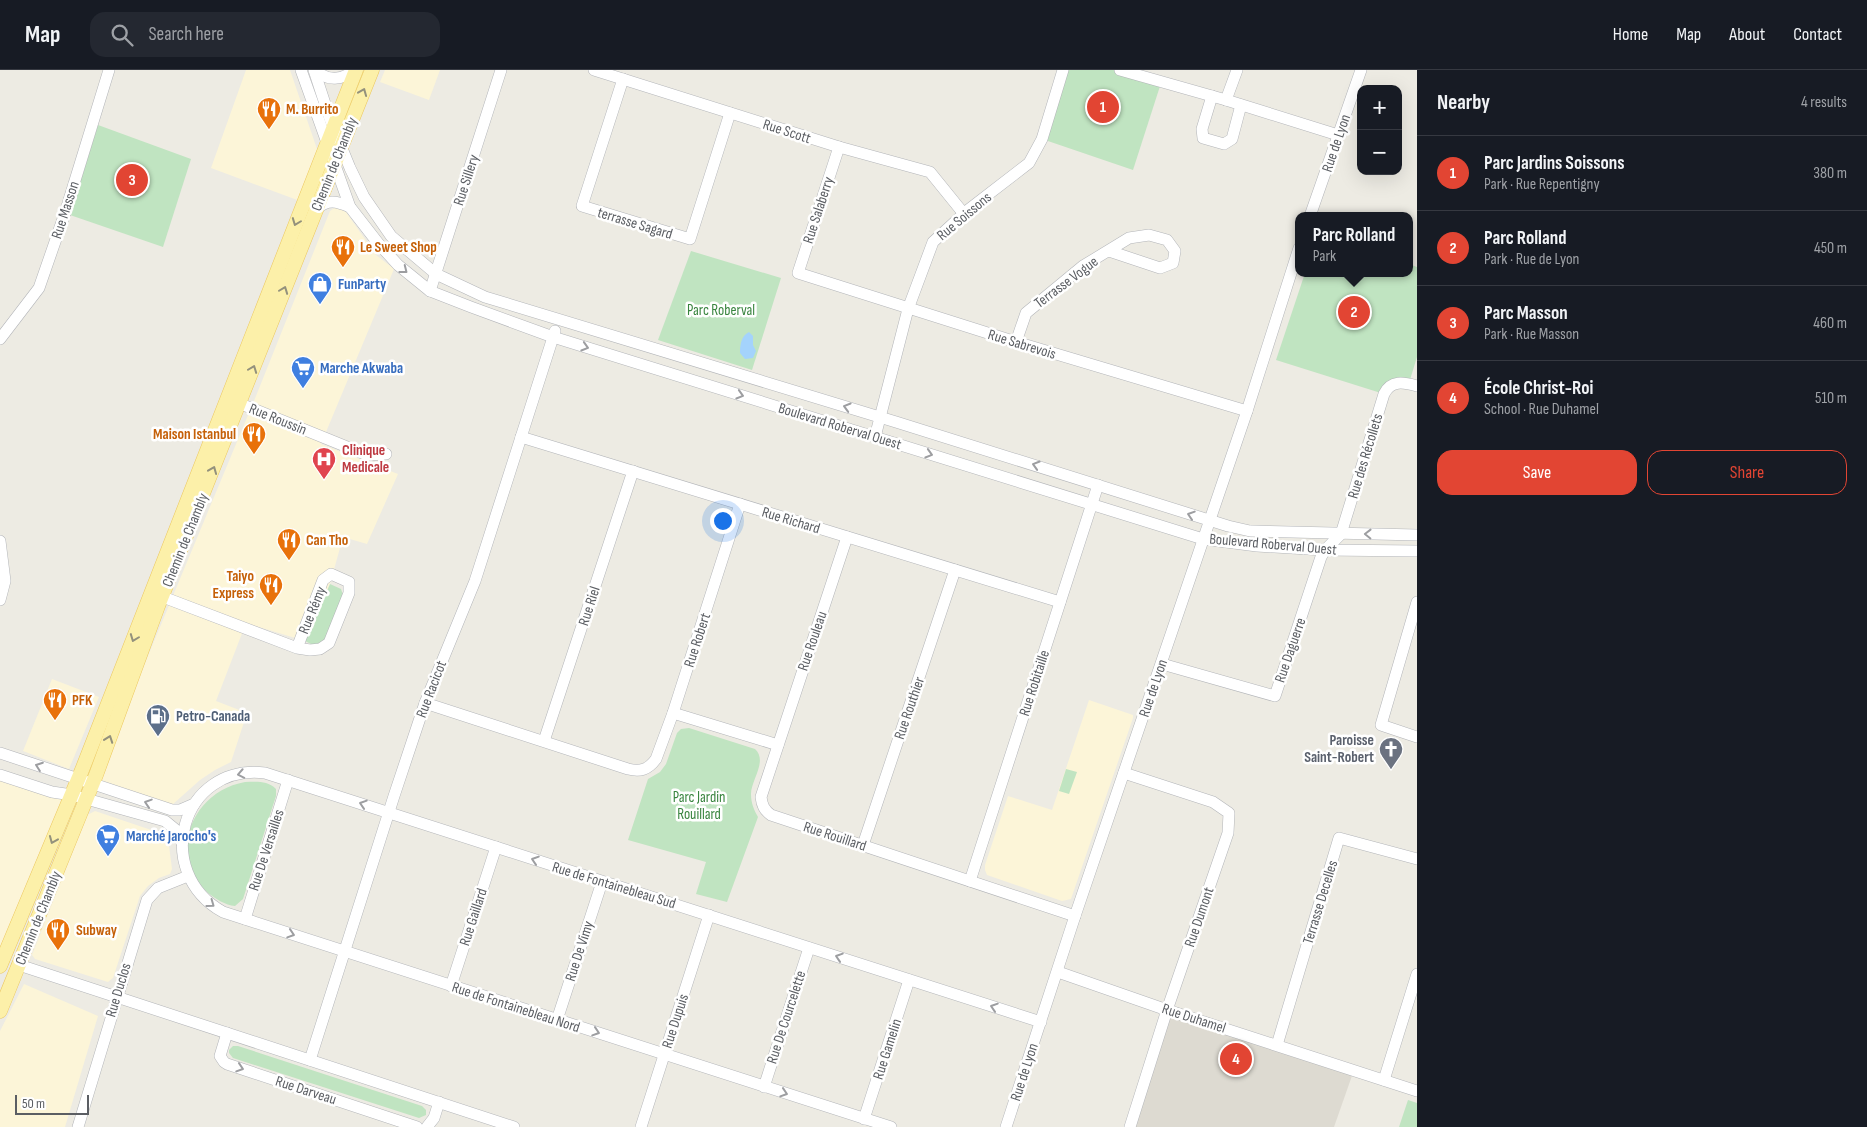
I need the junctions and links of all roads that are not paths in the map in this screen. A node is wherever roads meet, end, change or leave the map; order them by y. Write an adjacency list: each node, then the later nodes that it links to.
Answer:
1 (109, 70): 34 (street, Rue Masson)
2 (301, 70): 19 (street, Boulevard Roberval Ouest)
3 (315, 70): 4 (street); 17 (street)
4 (355, 70): 17 (main road, Chemin de Chambly)
5 (372, 70): 19 (main road, Chemin de Chambly, one-way to 5)
6 (501, 70): 29 (street, Rue Sillery)
7 (594, 70): 12 (street, Rue Scott)
8 (1063, 70): 25 (street, Rue Soissons)
9 (1120, 70): 13 (street)
10 (1237, 70): 14 (street)
11 (1361, 70): 18 (street, Rue de Lyon)
12 (623, 79): 16 (street, Rue Scott); 16 (street, terrasse Sagard)
13 (1212, 96): 14 (street); 15 (street)
14 (1226, 100): 15 (street)
15 (1241, 105): 18 (street)
16 (730, 113): 20 (street, Rue Scott)
17 (333, 127): 19 (main road, Chemin de Chambly)
18 (1338, 135): 24 (street, Rue de Lyon)
19 (334, 145): 21 (main road, Chemin de Chambly); 29 (street, Boulevard Roberval Ouest); 37 (main road, Chemin de Chambly, one-way to 37)
20 (839, 147): 25 (street, Rue Scott); 28 (street, Rue Salaberry)
21 (334, 163): 22 (street, Boulevard Roberval Ouest); 23 (main road, Chemin de Chambly)
22 (350, 207): 23 (street); 30 (street, Boulevard Roberval Ouest, one-way to 30)
23 (315, 210): 37 (main road, Chemin de Chambly, one-way to 23)
24 (1311, 212)
25 (964, 214): 31 (street, Rue Soissons)
26 (1109, 251): 26 (street, Terrasse Vogue); 35 (street, Terrasse Vogue)
27 (1295, 261): 38 (street, Rue de Lyon)
28 (798, 273): 31 (street, Rue Sabrevois)
29 (436, 274): 30 (street, Rue Sillery); 32 (street, Boulevard Roberval Ouest)
30 (430, 290): 33 (street, Boulevard Roberval Ouest)
31 (908, 309): 35 (street, Rue Sabrevois); 39 (street, Rue Soissons)
32 (558, 320): 33 (street, Rue Racicot); 39 (street, Boulevard Roberval Ouest, one-way to 32)
33 (553, 336): 40 (street, Rue Racicot); 41 (street, Boulevard Roberval Ouest, one-way to 41)
34 (0, 339)
35 (1016, 342): 38 (street, Rue Sabrevois)
36 (1417, 386): 48 (street, Rue des Récollets)
37 (234, 401): 42 (street, Rue Roussin); 56 (main road, Chemin de Chambly)
38 (1247, 411): 47 (street, Rue de Lyon)
39 (880, 417): 41 (street, Rue Soissons); 44 (street, Boulevard Roberval Ouest, one-way to 39)
40 (521, 437): 43 (street, Rue Richard); 62 (street, Rue Racicot)
41 (875, 437): 46 (street, Boulevard Roberval Ouest, one-way to 46)
42 (386, 454)
43 (633, 471): 45 (street, Rue Richard); 65 (street, Rue Riel)
44 (1098, 484): 46 (street, Rue Robitaille); 47 (street, Boulevard Roberval Ouest, one-way to 44)
45 (740, 504): 50 (street, Rue Richard); 63 (street, Rue Robert)
46 (1091, 504): 51 (street, Boulevard Roberval Ouest); 58 (street, Rue Robitaille)
47 (1210, 521): 48 (street, Boulevard Roberval Ouest); 51 (street, Rue de Lyon)
48 (1341, 534): 49 (street, Boulevard Roberval Ouest, one-way to 48); 53 (street, Rue des Récollets)
49 (1417, 535)
50 (847, 537): 55 (street, Rue Richard); 66 (street, Rue Rouleau)
51 (1203, 539): 53 (street, Boulevard Roberval Ouest); 61 (street, Rue de Lyon)
52 (0, 541): 57 (street)
53 (1324, 550): 54 (street, Boulevard Roberval Ouest); 61 (street, Rue Daguerre)
54 (1417, 550)
55 (955, 570): 58 (street, Rue Richard); 77 (street, Rue Routhier)
56 (157, 594): 60 (street, Rue Rémy); 70 (main road, Chemin de Chambly, one-way to 70); 72 (main road, Chemin de Chambly, one-way to 56)
57 (0, 600)
58 (1060, 602): 81 (street, Rue Robitaille)
59 (1417, 602): 64 (street)
60 (296, 648): 60 (street, Rue Rémy)
61 (1162, 664): 68 (street, Rue de Lyon)
62 (425, 702): 65 (street); 75 (street, Rue Racicot)
63 (673, 713): 65 (street, Rue Robert); 66 (street)
64 (1417, 737)
65 (544, 740)
66 (778, 745): 77 (street, Rue Rouillard)
67 (0, 753): 70 (street, one-way to 67)
68 (1124, 773): 84 (street, Rue de Lyon); 95 (street, Rue Dumont)
69 (0, 775): 73 (street)
70 (78, 780): 72 (street); 73 (main road, Chemin de Chambly)
71 (288, 780): 74 (street, Rue de Fontainebleau Sud, one-way to 74); 75 (street, Rue de Fontainebleau Sud, one-way to 71); 85 (street, Rue De Versailles)
72 (92, 785): 73 (main road, Chemin de Chambly); 74 (street, one-way to 72)
73 (79, 797): 76 (street); 88 (main road, Chemin de Chambly); 89 (main road, Chemin de Chambly, one-way to 89)
74 (194, 804): 76 (street)
75 (389, 813): 78 (street, Rue de Fontainebleau Sud); 87 (street, Rue Racicot)
76 (182, 843): 80 (street, Rue de Fontainebleau Nord)
77 (863, 846): 81 (street, Rue Rouillard)
78 (496, 847): 82 (street, Rue de Fontainebleau Sud, one-way to 78); 93 (street, Rue Gaillard)
79 (1417, 859): 100 (street, Terrasse Decelles)
80 (188, 876): 85 (street, Rue de Fontainebleau Nord, one-way to 85); 94 (street, Rue Duclos)
81 (970, 881): 84 (street, Rue Rouillard)
82 (602, 882): 83 (street, Rue de Fontainebleau Sud); 97 (street, Rue De Vimy)
83 (709, 915): 86 (street, Rue de Fontainebleau Sud); 101 (street, Rue Dupuis)
84 (1075, 916): 90 (street, Rue de Lyon)
85 (245, 920): 87 (street, Rue de Fontainebleau Nord, one-way to 87)
86 (809, 948): 92 (street, Rue de Fontainebleau Sud, one-way to 86); 104 (street, Rue De Courcelette)
87 (344, 952): 93 (street, Rue de Fontainebleau Nord); 102 (street, Rue Racicot)
88 (20, 965): 94 (street, Rue Darveau); 96 (main road, Chemin de Chambly)
89 (0, 966)
90 (1058, 972): 95 (street, Rue Duhamel); 98 (street, Rue de Lyon)
91 (1417, 974): 103 (street)
92 (909, 980): 98 (street, Rue de Fontainebleau Sud, one-way to 92); 107 (street, Rue Gamelin)
93 (451, 986): 97 (street, Rue de Fontainebleau Nord)
94 (116, 997): 99 (street, Rue Darveau); 108 (street, Rue Duclos)
95 (1167, 1010): 100 (street, Rue Duhamel); 115 (street, Rue Dumont)
96 (0, 1011)
97 (557, 1020): 101 (street, Rue de Fontainebleau Nord, one-way to 101)
98 (1041, 1022): 114 (street, Rue de Lyon)
99 (227, 1033): 102 (street, Rue Darveau); 109 (street, Rue Darveau, one-way to 109)
100 (1277, 1044): 103 (street, Rue Duhamel)
101 (664, 1054): 104 (street, Rue de Fontainebleau Nord); 112 (street, Rue Dupuis)
102 (310, 1060): 106 (street, Rue Darveau)
103 (1384, 1080): 105 (street, Rue Duhamel)
104 (764, 1087): 107 (street, Rue de Fontainebleau Nord, one-way to 107)
105 (1417, 1091)
106 (439, 1102): 110 (street); 111 (street, Rue Darveau)
107 (864, 1119): 113 (street, Rue de Fontainebleau Nord)
108 (78, 1127)
109 (417, 1127)
110 (427, 1127)
111 (514, 1127)
112 (641, 1127)
113 (891, 1127)
114 (1006, 1127)
115 (1130, 1127)

